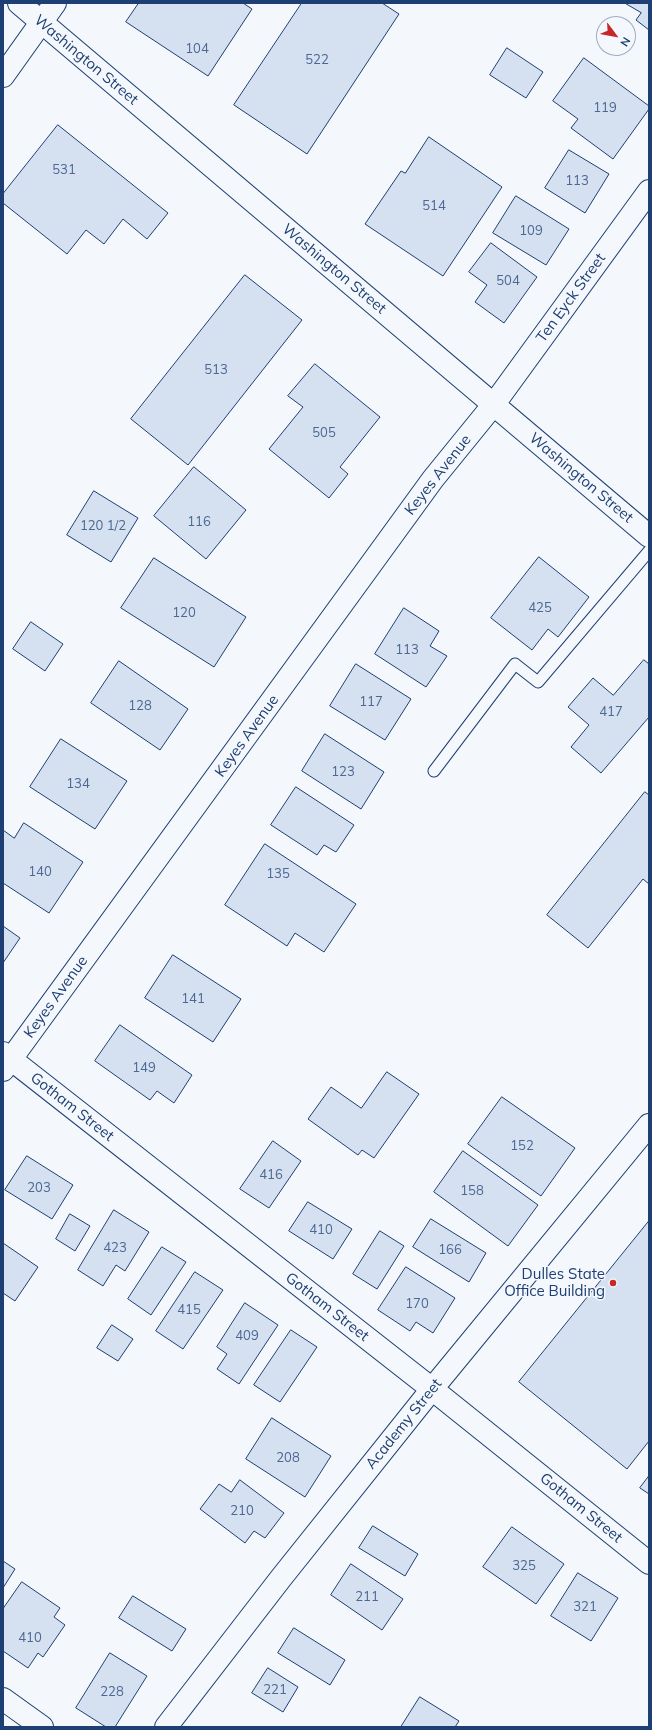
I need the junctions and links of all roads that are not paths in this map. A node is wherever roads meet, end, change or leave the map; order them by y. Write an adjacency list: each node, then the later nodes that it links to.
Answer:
1 (19, 3): 3 (street, Washington Street)
2 (55, 3): 3 (street)
3 (41, 22): 4 (street); 6 (street, Washington Street)
4 (3, 76)
5 (649, 191): 6 (street, Ten Eyck Street)
6 (494, 404): 7 (street, Washington Street); 10 (street, Keyes Avenue)
7 (649, 536)
8 (649, 551): 9 (lane)
9 (434, 771)
10 (6, 1061): 12 (street, Gotham Street)
11 (649, 1125): 12 (street, Academy Street)
12 (432, 1389): 13 (street, Gotham Street); 16 (street, Academy Street)
13 (649, 1563)
14 (3, 1699): 15 (street)
15 (42, 1727)
16 (166, 1727)

